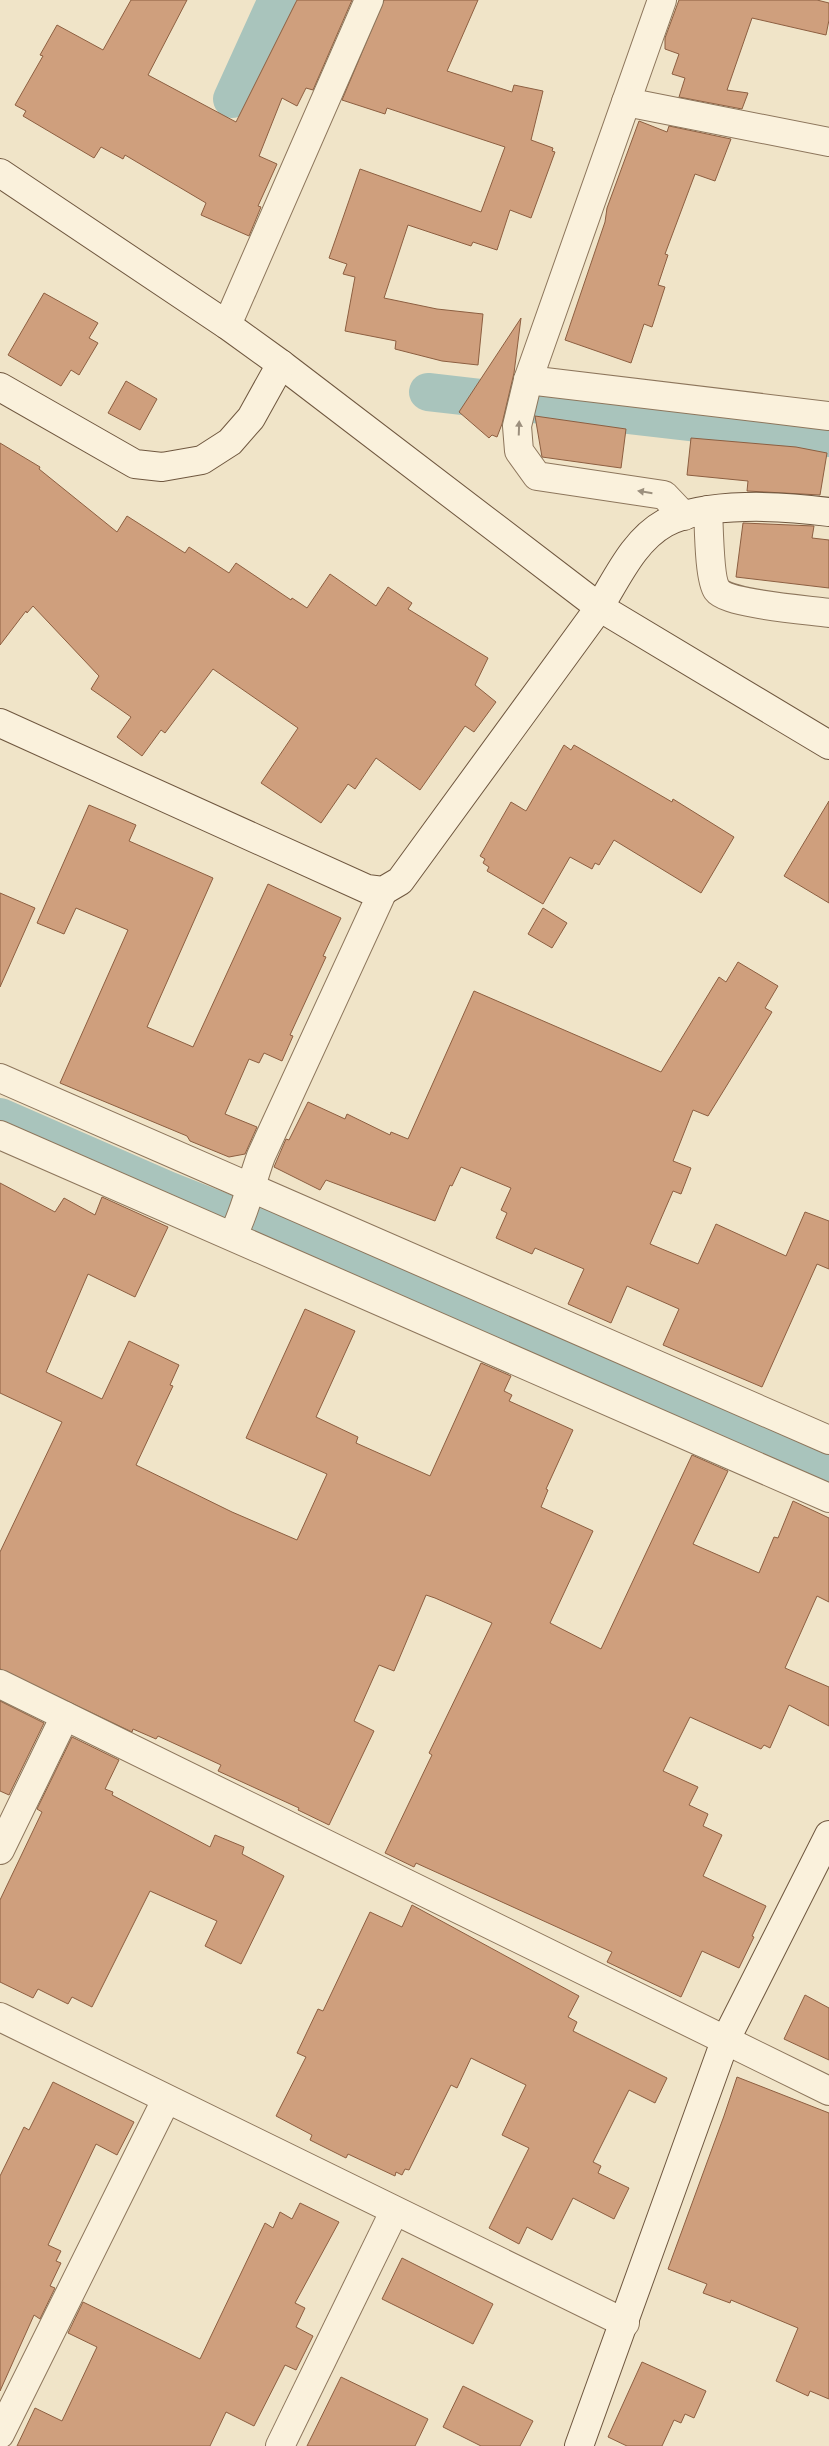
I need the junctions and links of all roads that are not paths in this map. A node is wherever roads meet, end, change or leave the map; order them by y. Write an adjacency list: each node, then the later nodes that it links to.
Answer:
1 (369, 0): 6 (street)
2 (662, 0): 3 (street)
3 (626, 102): 4 (street); 8 (street)
4 (829, 142)
5 (0, 173): 6 (street)
6 (227, 325): 7 (street)
7 (281, 364): 9 (street); 13 (street)
8 (528, 380): 10 (street); 12 (street, one-way to 8)
9 (0, 386)
10 (829, 416)
11 (829, 512): 12 (street)
12 (696, 513): 13 (street); 14 (street)
13 (599, 606): 16 (street); 17 (street)
14 (829, 613)
15 (0, 724): 17 (street)
16 (829, 745)
17 (382, 891): 20 (street)
18 (0, 1078): 20 (street)
19 (0, 1135): 21 (street)
20 (249, 1194): 21 (street); 22 (street)
21 (235, 1231): 23 (street)
22 (829, 1440)
23 (829, 1498)
24 (0, 1684): 25 (street)
25 (65, 1716): 27 (street); 29 (street)
26 (829, 1835): 29 (street)
27 (0, 1850)
28 (0, 2017): 31 (street)
29 (725, 2041): 30 (street); 33 (street)
30 (829, 2091)
31 (166, 2100): 32 (street); 34 (street)
32 (394, 2212): 33 (street); 35 (street)
33 (625, 2323): 36 (street)
34 (0, 2434)
35 (280, 2446)
36 (579, 2446)

